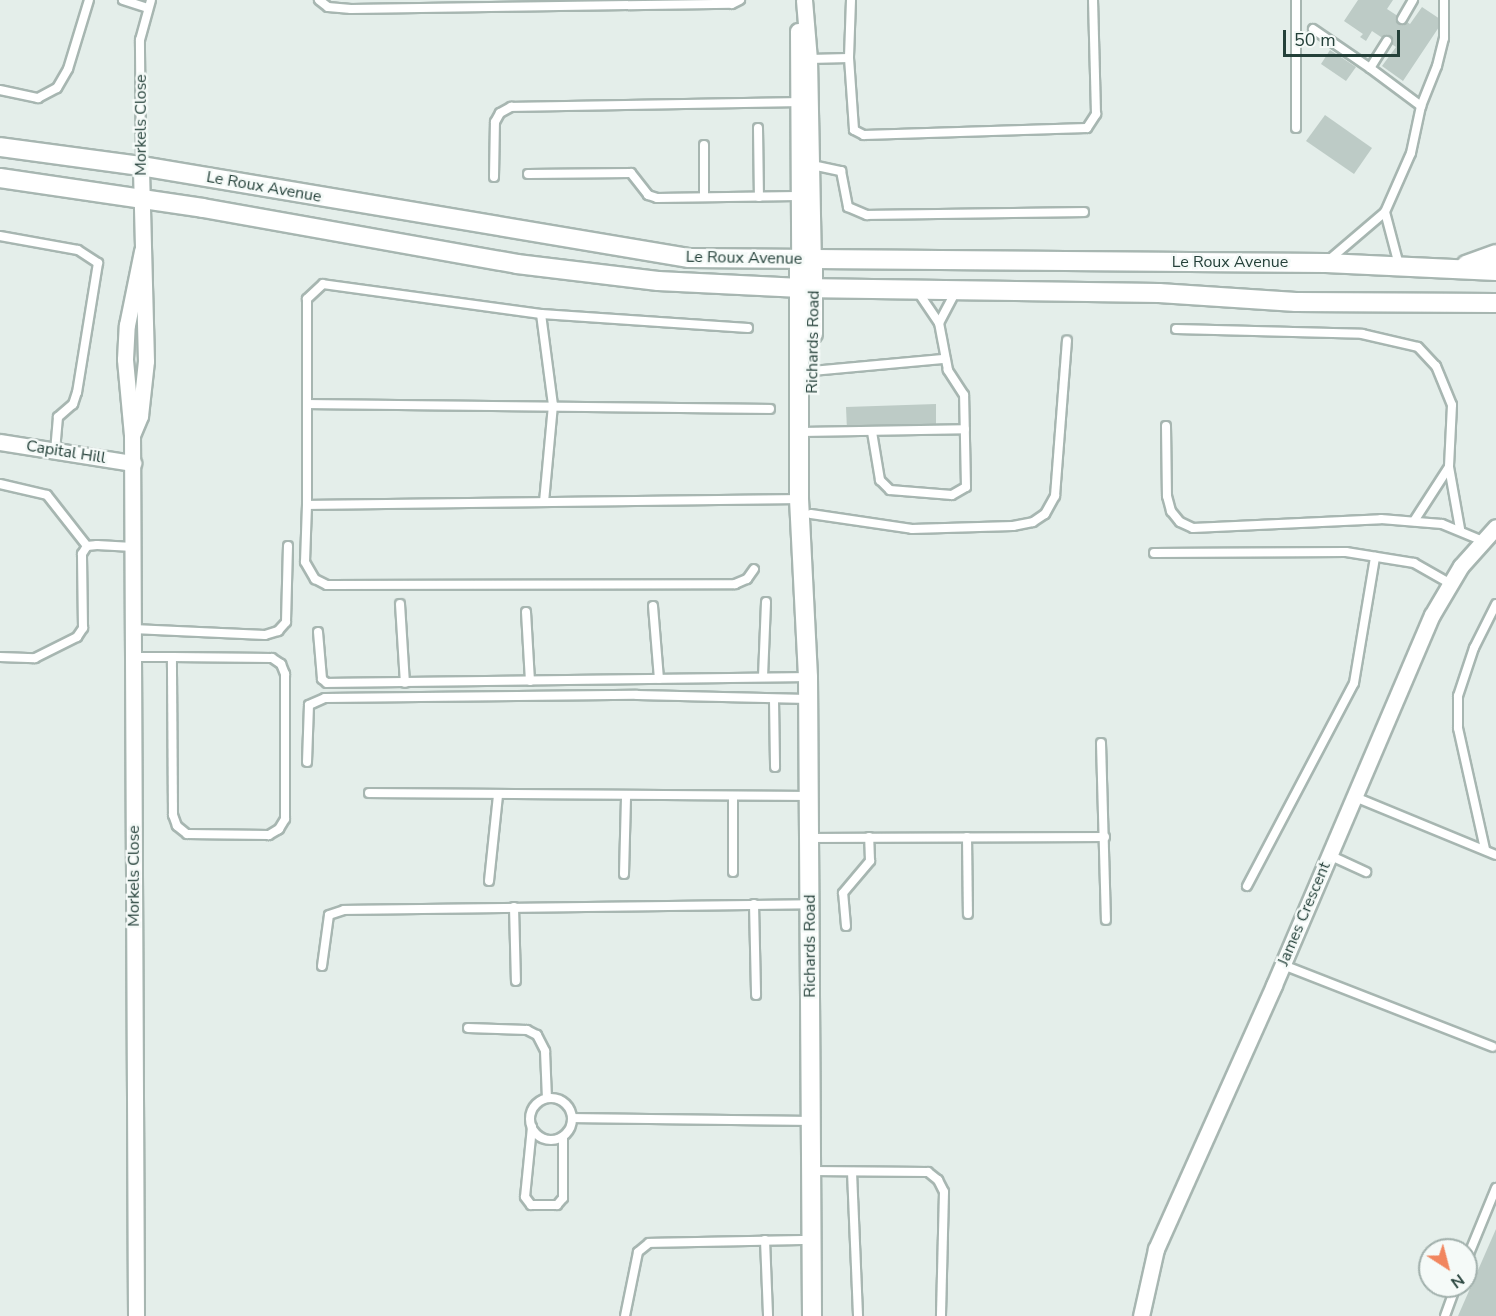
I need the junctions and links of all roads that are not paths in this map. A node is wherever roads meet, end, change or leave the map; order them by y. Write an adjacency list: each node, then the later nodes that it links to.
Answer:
1 (89, 0): 19 (lane)
2 (123, 0): 12 (lane)
3 (319, 0): 4 (lane)
4 (740, 0)
5 (800, 0): 20 (street, Richards Road)
6 (804, 0): 17 (street, Richards Road)
7 (851, 0): 16 (lane)
8 (1093, 0): 16 (lane)
9 (1296, 0): 23 (lane)
10 (1413, 0): 13 (lane)
11 (1444, 0): 21 (lane)
12 (150, 4): 27 (lane, Morkels Close)
13 (1402, 19)
14 (1313, 29): 18 (lane)
15 (1387, 41): 18 (lane)
16 (849, 58): 17 (lane)
17 (809, 59): 26 (street, Richards Road)
18 (1370, 68): 21 (lane)
19 (0, 90)
20 (799, 102): 29 (lane); 31 (street, Richards Road)
21 (1421, 106): 36 (lane)
22 (758, 128): 33 (lane)
23 (1296, 128)
24 (704, 145): 32 (lane)
25 (0, 147): 27 (main road, Le Roux Avenue)
26 (812, 165): 35 (lane); 40 (street, Richards Road)
27 (141, 166): 34 (street, Morkels Close); 40 (main road, Le Roux Avenue)
28 (528, 174): 32 (lane)
29 (494, 177)
30 (0, 178): 34 (main road, Le Roux Avenue)
31 (798, 196): 33 (lane); 40 (street, Richards Road)
32 (704, 197): 33 (lane)
33 (759, 197)
34 (141, 200): 38 (street, Morkels Close); 45 (main road, Le Roux Avenue)
35 (1084, 212)
36 (1385, 212): 41 (lane); 42 (lane)
37 (0, 236): 65 (lane)
38 (142, 251): 63 (street, Morkels Close); 63 (street, Morkels Close)
39 (1496, 254): 43 (main road)
40 (806, 259): 41 (main road, Le Roux Avenue); 45 (main road, Richards Road)
41 (1326, 262): 42 (main road, Le Roux Avenue)
42 (1399, 267): 43 (main road, Le Roux Avenue)
43 (1441, 271): 44 (main road, Le Roux Avenue)
44 (1496, 271)
45 (807, 288): 46 (main road, Le Roux Avenue); 55 (main road, Richards Road); 61 (main road, Richards Road)
46 (912, 288): 47 (main road, Le Roux Avenue); 50 (lane)
47 (959, 288): 48 (main road, Le Roux Avenue); 50 (lane)
48 (1493, 304)
49 (541, 314): 51 (lane); 56 (lane); 57 (lane)
50 (939, 323): 54 (lane)
51 (748, 328)
52 (1176, 328): 67 (lane)
53 (1067, 340): 72 (lane)
54 (945, 359): 55 (lane); 60 (lane)
55 (812, 371): 61 (main road, Richards Road)
56 (308, 404): 57 (lane); 71 (lane)
57 (553, 405): 58 (lane); 70 (lane)
58 (770, 409)
59 (1166, 426): 73 (lane)
60 (965, 429): 62 (lane); 62 (lane)
61 (806, 432): 62 (lane); 69 (main road, Richards Road); 72 (main road, Richards Road)
62 (872, 432)
63 (132, 435): 66 (street, Morkels Close)
64 (0, 442): 65 (street, Capital Hill)
65 (56, 450): 66 (street, Capital Hill)
66 (132, 463): 79 (street, Morkels Close)
67 (1449, 467): 73 (lane); 75 (lane)
68 (0, 484): 77 (lane)
69 (799, 499): 70 (lane); 83 (main road, Richards Road)
70 (544, 502): 71 (lane)
71 (307, 505): 82 (lane)
72 (811, 514): 83 (main road, Richards Road)
73 (1414, 521): 75 (lane)
74 (1496, 526): 76 (street, James Crescent)
75 (1460, 529): 76 (lane)
76 (1483, 541): 84 (street, James Crescent)
77 (87, 546): 79 (lane); 92 (lane)
78 (288, 546): 90 (lane)
79 (133, 547): 90 (street, Morkels Close)
80 (1154, 553): 81 (lane)
81 (1375, 557): 84 (lane); 122 (lane)
82 (754, 568)
83 (805, 575): 96 (main road, Richards Road)
84 (1449, 583): 110 (street, James Crescent)
85 (766, 602): 95 (lane)
86 (400, 604): 99 (lane)
87 (1496, 604): 115 (lane)
88 (653, 606): 97 (lane)
89 (526, 612): 98 (lane)
90 (133, 629): 93 (street, Morkels Close)
91 (318, 632): 99 (lane)
92 (0, 657)
93 (133, 657): 94 (lane); 147 (street, Morkels Close)
94 (172, 657): 94 (lane)
95 (763, 677): 96 (lane); 97 (lane)
96 (808, 677): 100 (main road, Richards Road)
97 (659, 679): 98 (lane)
98 (530, 681): 99 (lane)
99 (405, 683)
100 (808, 699): 101 (lane); 108 (main road, Richards Road)
101 (774, 700): 103 (lane); 104 (lane)
102 (1101, 743): 113 (lane)
103 (307, 762)
104 (775, 767)
105 (369, 793): 106 (lane)
106 (498, 795): 107 (lane); 121 (lane)
107 (627, 796): 109 (lane); 120 (lane)
108 (809, 796): 109 (lane); 114 (main road, Richards Road)
109 (733, 797): 118 (lane)
110 (1355, 797): 115 (lane); 116 (street, James Crescent)
111 (869, 837): 112 (lane); 114 (lane); 128 (lane)
112 (967, 837): 113 (lane); 126 (lane)
113 (1105, 837): 127 (lane)
114 (809, 838): 124 (main road, Richards Road)
115 (1485, 849): 117 (lane)
116 (1329, 855): 119 (lane); 129 (street, James Crescent)
117 (1496, 855)
118 (733, 872)
119 (1366, 872)
120 (624, 874)
121 (489, 881)
122 (1246, 886)
123 (754, 904): 124 (lane); 125 (lane); 132 (lane)
124 (810, 904): 137 (main road, Richards Road)
125 (514, 908): 130 (lane); 131 (lane)
126 (968, 914)
127 (1106, 920)
128 (846, 926)
129 (1283, 965): 134 (lane); 153 (street, James Crescent)
130 (322, 966)
131 (516, 981)
132 (756, 995)
133 (468, 1028): 135 (lane)
134 (1493, 1047)
135 (547, 1098): 136 (lane); 138 (lane)
136 (572, 1118): 137 (lane); 139 (lane)
137 (811, 1121): 140 (main road, Richards Road)
138 (532, 1127): 139 (lane); 139 (lane)
139 (563, 1137)
140 (812, 1171): 141 (lane); 145 (main road, Richards Road)
141 (852, 1172): 151 (lane); 152 (lane)
142 (1496, 1188): 143 (lane)
143 (1476, 1238)
144 (765, 1240): 145 (lane); 148 (lane); 149 (lane)
145 (811, 1240): 150 (main road, Richards Road)
146 (1452, 1298): 154 (lane)
147 (136, 1316)
148 (625, 1316)
149 (768, 1316)
150 (812, 1316)
151 (858, 1316)
152 (941, 1316)
153 (1141, 1316)
154 (1445, 1316)

